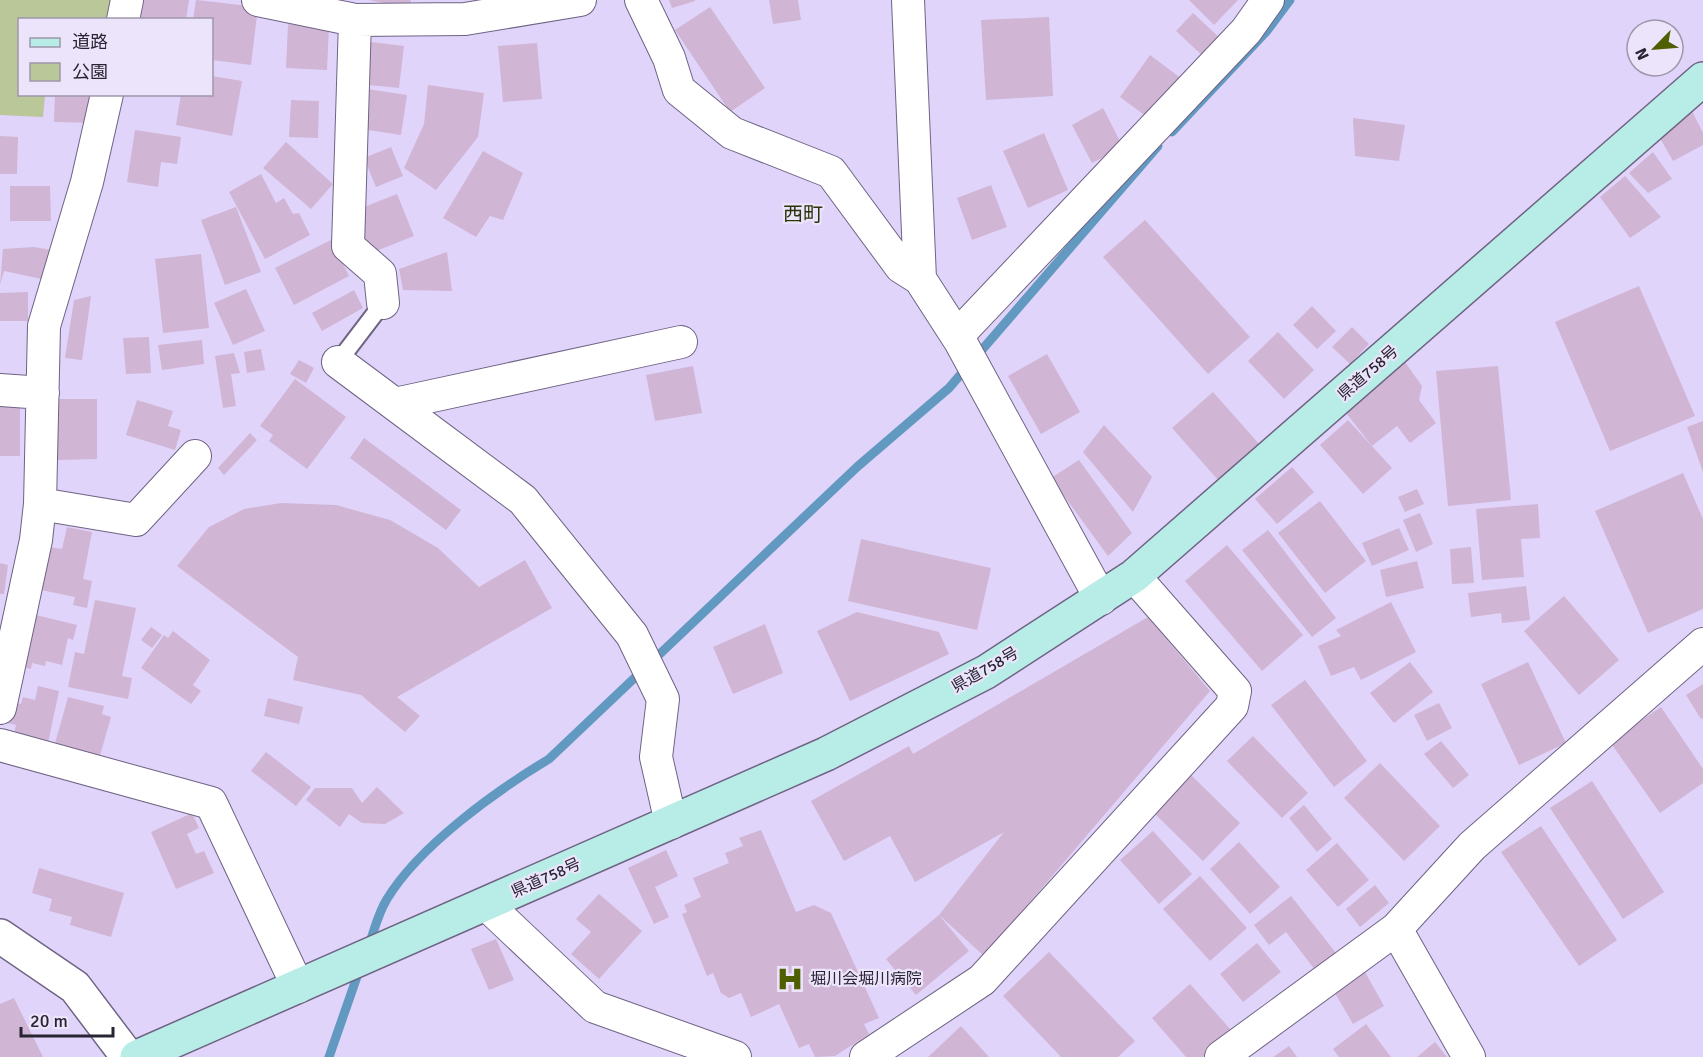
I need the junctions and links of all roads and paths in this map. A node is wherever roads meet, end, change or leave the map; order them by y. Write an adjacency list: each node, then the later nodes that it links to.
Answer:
1 (127, 0): 7 (street)
2 (258, 0): 8 (street)
3 (580, 0): 8 (street)
4 (641, 0): 11 (street)
5 (908, 0): 11 (street)
6 (1268, 0): 13 (street)
7 (123, 18)
8 (355, 20): 12 (street)
9 (1703, 79): 21 (main road, 県道758号)
10 (107, 96): 17 (street)
11 (920, 279): 13 (street)
12 (383, 303): 15 (lane)
13 (958, 339): 22 (street)
14 (681, 342): 18 (street)
15 (338, 362): 18 (street)
16 (0, 390): 17 (street)
17 (43, 393): 20 (street)
18 (395, 404): 26 (street)
19 (195, 456): 20 (street)
20 (40, 504): 24 (street)
21 (1134, 576): 22 (main road, 県道758号); 34 (street)
22 (1101, 599): 26 (main road, 県道758号)
23 (1703, 644): 28 (street)
24 (2, 690)
25 (0, 745): 30 (street)
26 (671, 823): 27 (main road, 県道758号)
27 (486, 904): 30 (main road, 県道758号); 33 (street)
28 (1396, 928): 35 (street); 36 (street)
29 (0, 936): 31 (street)
30 (298, 987): 32 (main road, 県道758号)
31 (128, 1057)
32 (137, 1057)
33 (735, 1057)
34 (866, 1057)
35 (1221, 1057)
36 (1469, 1057)

